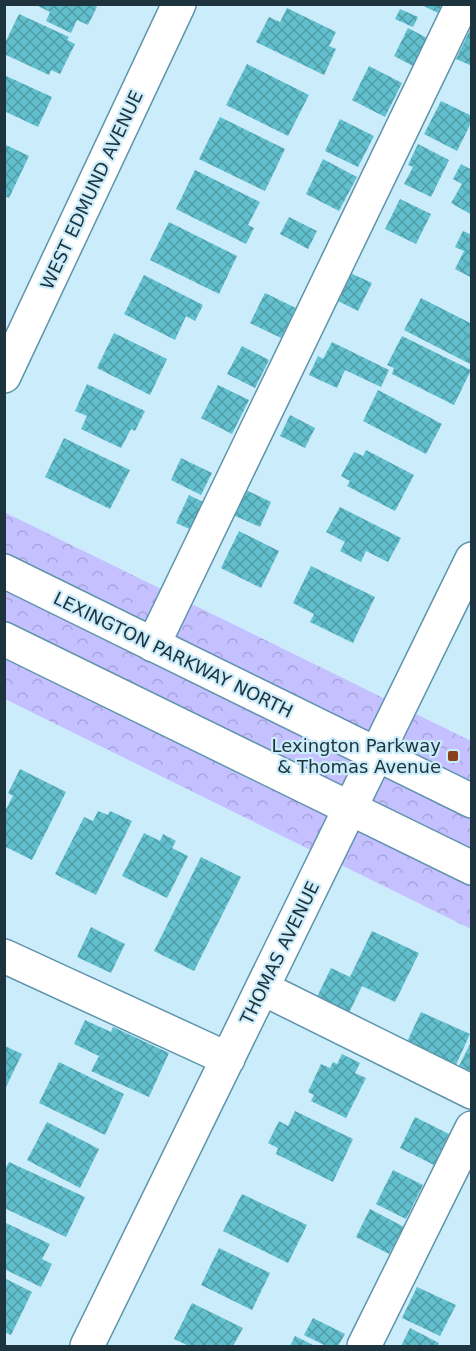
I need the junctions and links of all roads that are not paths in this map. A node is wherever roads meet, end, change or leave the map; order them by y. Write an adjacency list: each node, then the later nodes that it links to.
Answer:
1 (179, 4): 3 (street, WEST EDMUND AVENUE)
2 (462, 4): 7 (street)
3 (4, 376)
4 (471, 559): 8 (street, THOMAS AVENUE)
5 (4, 571): 7 (street, LEXINGTON PARKWAY NORTH)
6 (4, 639): 10 (street)
7 (153, 645): 8 (street, LEXINGTON PARKWAY NORTH)
8 (376, 755): 9 (street, LEXINGTON PARKWAY NORTH); 10 (street, THOMAS AVENUE)
9 (471, 801)
10 (350, 808): 11 (street); 13 (street, THOMAS AVENUE)
11 (471, 868)
12 (4, 956): 14 (street)
13 (262, 988): 14 (street, THOMAS AVENUE); 15 (street)
14 (228, 1059): 17 (street, THOMAS AVENUE)
15 (471, 1092)
16 (471, 1128): 18 (street)
17 (87, 1347)
18 (364, 1347)

